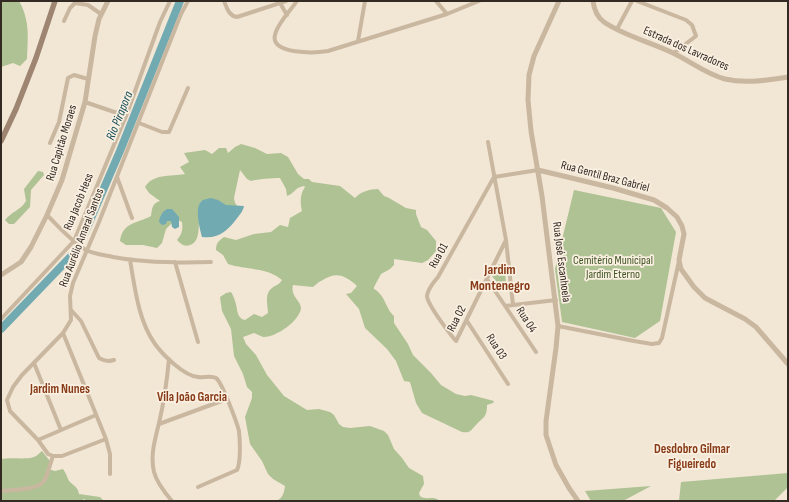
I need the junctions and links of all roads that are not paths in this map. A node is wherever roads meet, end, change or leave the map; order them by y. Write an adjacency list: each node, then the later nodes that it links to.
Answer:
1 (55, 1): 29 (main road)
2 (108, 1): 16 (street, Rua Capitão Moraes)
3 (170, 1): 27 (street, Rua Jacob Hess)
4 (188, 1): 28 (street, Rua Aurélio Amaral Santos)
5 (224, 1): 15 (street)
6 (286, 1): 15 (street)
7 (297, 1): 18 (street)
8 (365, 1): 21 (street)
9 (436, 1): 17 (street)
10 (479, 1): 17 (street)
11 (559, 1): 32 (street, Rua José Escanhoela)
12 (593, 1): 20 (street, Estrada dos Lavradores)
13 (632, 1): 20 (street)
14 (637, 1): 22 (street)
15 (280, 3): 18 (street)
16 (102, 14): 19 (street); 24 (street, Rua Capitão Moraes)
17 (447, 14): 21 (street)
18 (287, 15): 21 (street)
19 (64, 21)
20 (617, 29): 22 (street, Estrada dos Lavradores)
21 (358, 41)
22 (674, 53): 23 (street, Estrada dos Lavradores)
23 (788, 77)
24 (88, 79): 26 (street, Rua Capitão Moraes); 31 (street)
25 (188, 88): 28 (street)
26 (85, 102): 27 (street); 35 (street, Rua Capitão Moraes)
27 (126, 116): 38 (street, Rua Jacob Hess)
28 (139, 123): 33 (street, Rua Aurélio Amaral Santos)
29 (1, 141)
30 (488, 142): 34 (street)
31 (50, 143)
32 (538, 170): 34 (street); 41 (street, Rua Gentil Braz Gabriel); 46 (street, Rua José Escanhoela)
33 (117, 177): 36 (street); 39 (street, Rua Aurélio Amaral Santos)
34 (494, 177): 37 (street); 54 (street, Rua 01)
35 (47, 214): 38 (street); 44 (street, Rua Capitão Moraes)
36 (132, 218)
37 (506, 240): 45 (street, Rua 02); 47 (street)
38 (74, 241): 39 (street); 50 (street, Rua Jacob Hess)
39 (87, 250): 40 (street); 49 (street, Rua Aurélio Amaral Santos)
40 (130, 260): 42 (street); 57 (street)
41 (679, 260): 52 (street); 60 (street)
42 (175, 262): 43 (street); 55 (street)
43 (212, 262)
44 (1, 275)
45 (488, 278): 48 (street, Rua 04); 51 (street, Rua 02)
46 (556, 300): 47 (street); 52 (street, Rua José Escanhoela)
47 (513, 305): 48 (street)
48 (505, 306): 56 (street, Rua 04)
49 (71, 310): 53 (street, Rua Aurélio Amaral Santos); 58 (street)
50 (1, 319)
51 (467, 321): 54 (street, Rua 02); 61 (street, Rua 03)
52 (558, 326): 73 (street, Rua José Escanhoela)
53 (63, 333): 59 (street, Rua Aurélio Amaral Santos); 63 (street)
54 (456, 341)
55 (198, 342)
56 (536, 352)
57 (169, 359): 62 (street); 64 (street)
58 (114, 360)
59 (34, 363): 65 (street); 67 (street, Rua Aurélio Amaral Santos)
60 (788, 364)
61 (508, 384)
62 (227, 399): 64 (street); 70 (street)
63 (96, 414): 65 (street); 66 (street)
64 (159, 424): 72 (street)
65 (61, 430): 67 (street)
66 (106, 439): 68 (street); 69 (street)
67 (38, 440): 68 (street, Rua Aurélio Amaral Santos)
68 (53, 456): 71 (street)
69 (110, 474)
70 (198, 487)
71 (1, 492)
72 (172, 501)
73 (578, 501)

